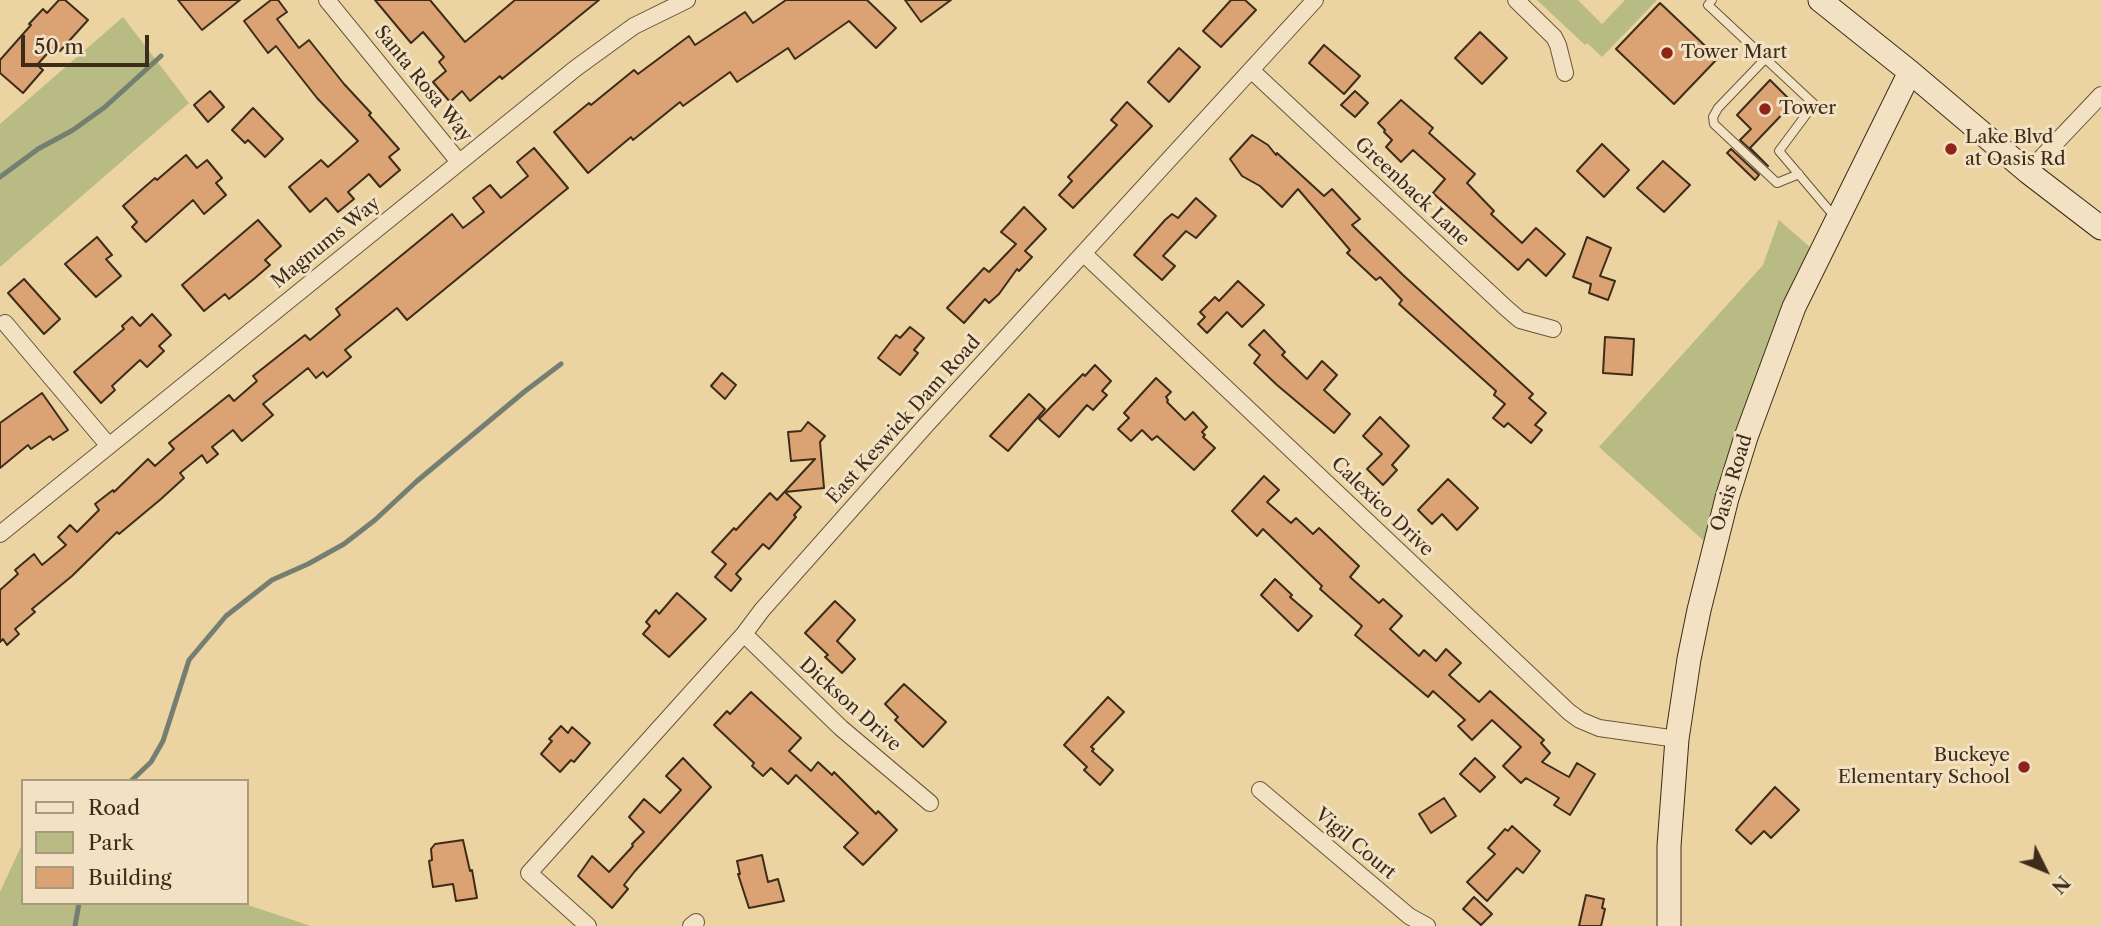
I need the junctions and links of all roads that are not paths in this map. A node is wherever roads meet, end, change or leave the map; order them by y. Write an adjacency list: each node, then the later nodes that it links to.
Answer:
1 (327, 0): 12 (street, Santa Rosa Way)
2 (687, 0): 12 (street, Magnums Way)
3 (1315, 0): 8 (street, East Keswick Dam Road)
4 (1516, 0): 10 (street)
5 (1712, 0): 7 (lane)
6 (1820, 0): 9 (main road)
7 (1766, 58): 14 (lane); 14 (lane)
8 (1251, 70): 17 (street, East Keswick Dam Road); 19 (street, Greenback Lane)
9 (1910, 72): 13 (main road); 15 (main road, Oasis Road)
10 (1565, 73)
11 (2101, 95): 13 (street)
12 (459, 163): 20 (street, Magnums Way)
13 (2028, 172): 16 (main road)
14 (1799, 174): 15 (lane)
15 (1836, 218): 23 (main road, Oasis Road)
16 (2101, 228)
17 (1084, 254): 22 (street, East Keswick Dam Road); 23 (street, Calexico Drive)
18 (5, 323): 20 (street)
19 (1553, 329)
20 (109, 446): 21 (street, Magnums Way)
21 (0, 534)
22 (744, 635): 25 (street, Dickson Drive); 26 (street, East Keswick Dam Road)
23 (1678, 739): 28 (main road, Oasis Road)
24 (1260, 790): 27 (street, Vigil Court)
25 (930, 803)
26 (588, 926)
27 (1427, 926)
28 (1668, 926)

